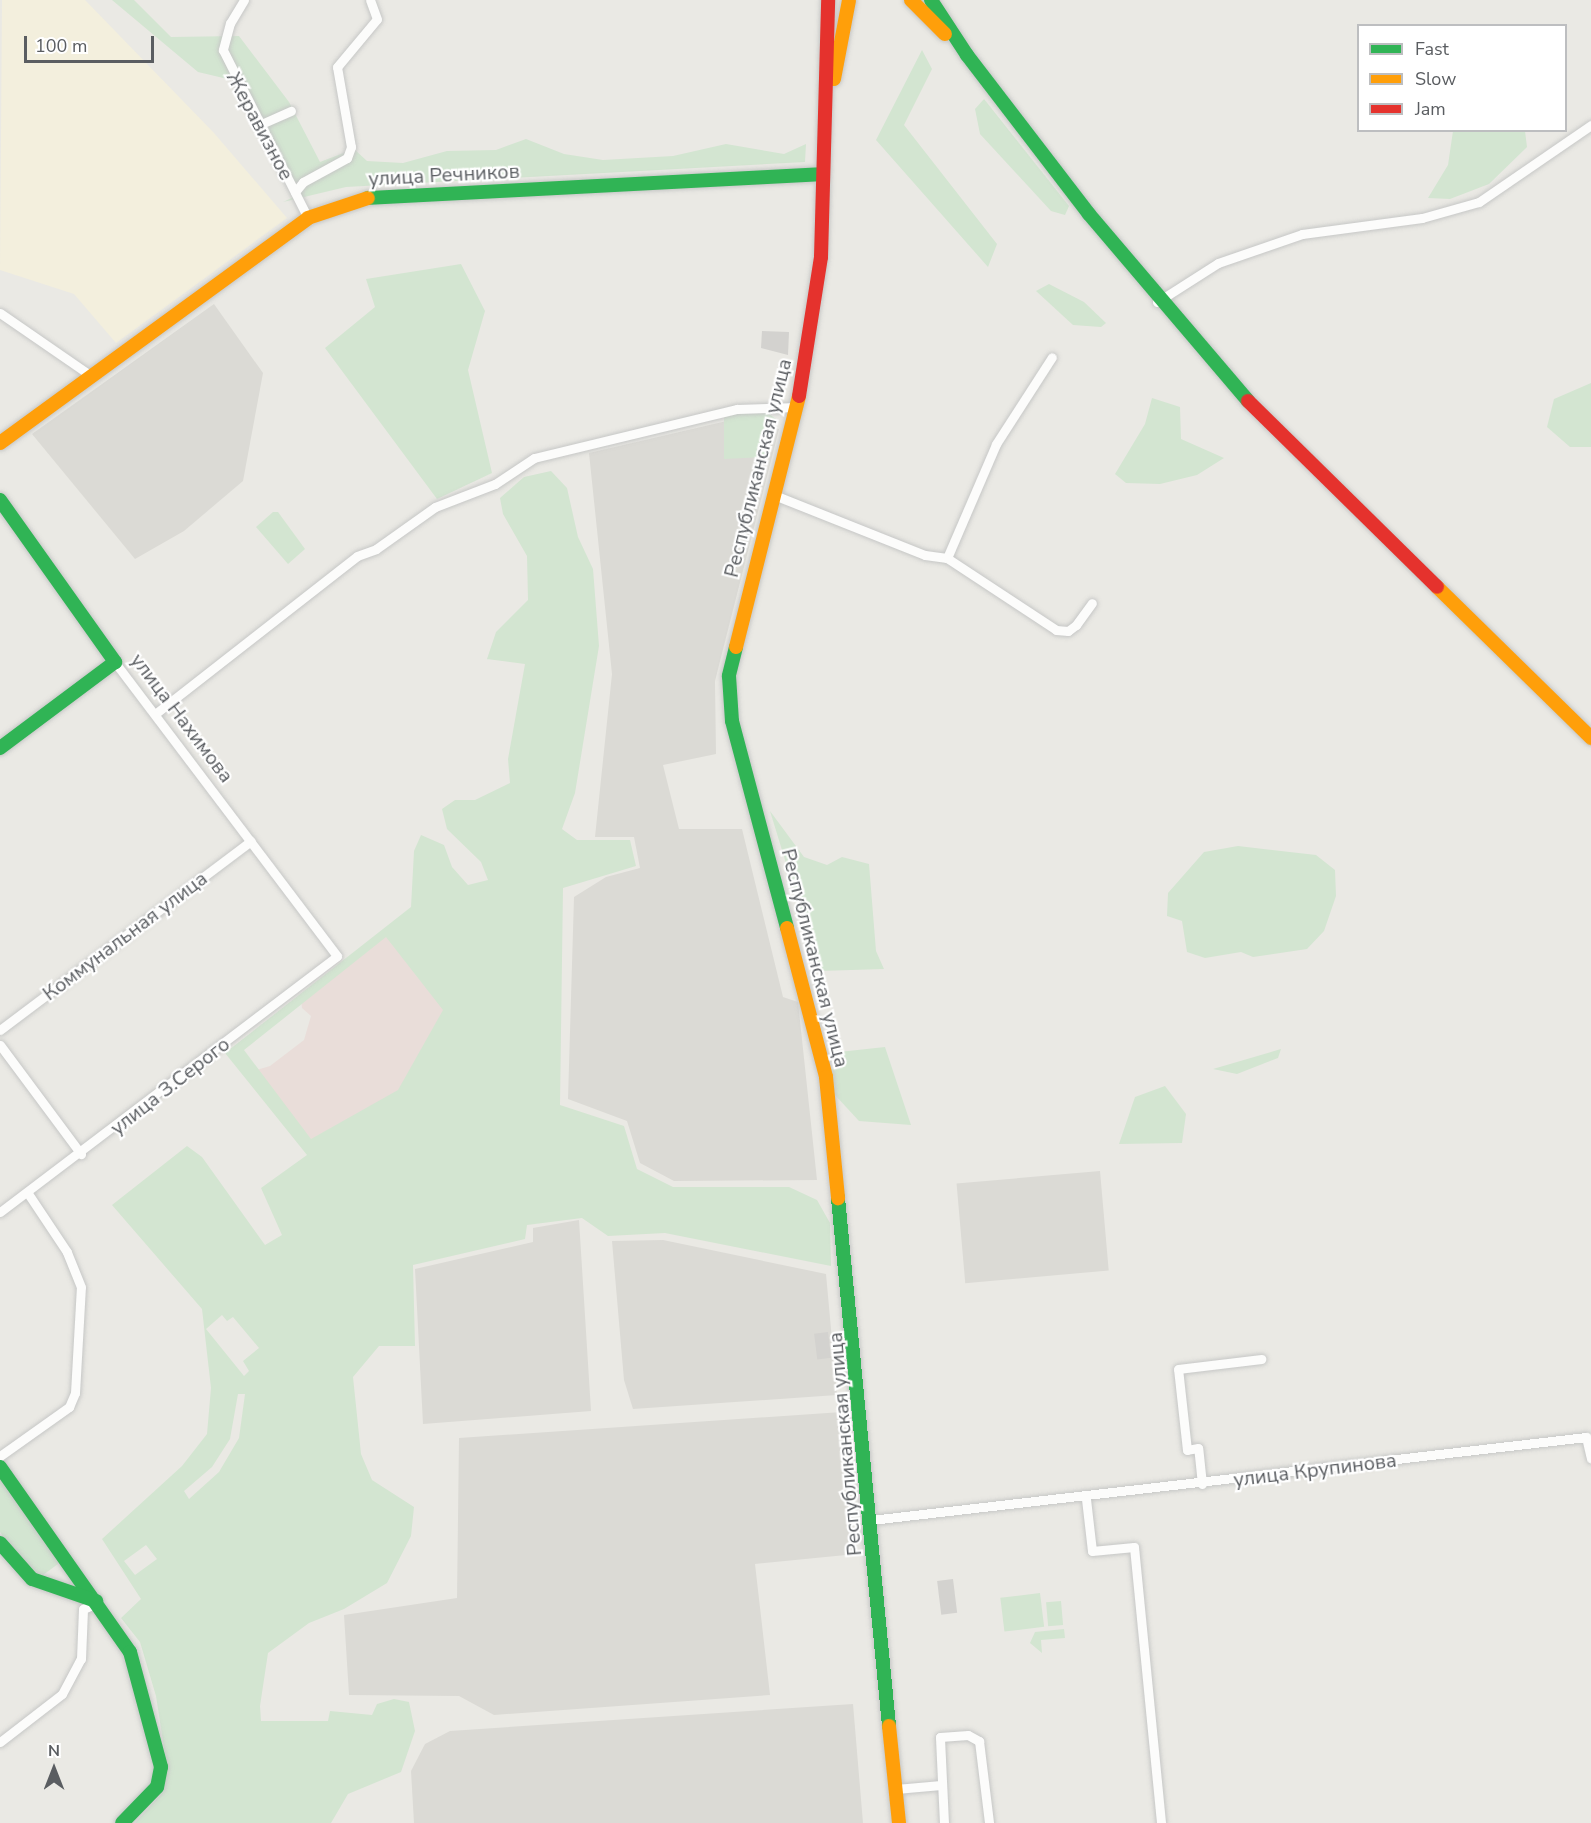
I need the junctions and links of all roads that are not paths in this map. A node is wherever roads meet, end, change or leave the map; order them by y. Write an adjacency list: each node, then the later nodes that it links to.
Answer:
1 (244, 0): 10 (street, Жеравизное)
2 (370, 0): 13 (street)
3 (828, 0): 9 (street)
4 (849, 0): 9 (street)
5 (911, 0): 7 (street)
6 (931, 0): 7 (street)
7 (967, 55): 15 (street)
8 (291, 111): 10 (street)
9 (827, 114): 12 (street, Республиканская улица)
10 (259, 125): 13 (street, Жеравизное)
11 (1591, 125): 15 (street)
12 (822, 174): 14 (street, улица Речников); 19 (street, Республиканская улица)
13 (294, 192): 14 (street, Жеравизное)
14 (308, 218): 18 (street, улица Речников)
15 (1157, 302): 27 (street)
16 (0, 313): 18 (street)
17 (1052, 357): 23 (street)
18 (90, 375): 20 (street, улица Речников)
19 (797, 407): 21 (street, Республиканская улица); 26 (street)
20 (0, 442)
21 (774, 495): 23 (street); 43 (street, Республиканская улица)
22 (0, 500): 25 (street, улица Нахимова)
23 (947, 558): 24 (street)
24 (1092, 603)
25 (115, 662): 26 (street, улица Нахимова); 28 (street)
26 (155, 714): 29 (street, улица Нахимова)
27 (1591, 738)
28 (0, 748)
29 (250, 841): 30 (street, улица Нахимова); 31 (street, Коммунальная улица)
30 (337, 956): 33 (street, улица З.Серого)
31 (0, 1030)
32 (0, 1045): 33 (street)
33 (81, 1154): 34 (street, улица З.Серого)
34 (27, 1192): 35 (street, улица З.Серого); 38 (street)
35 (0, 1212)
36 (1261, 1359): 41 (street)
37 (1588, 1435): 39 (street); 41 (street, улица Крупинова)
38 (0, 1456)
39 (1591, 1458)
40 (0, 1467): 45 (street)
41 (1202, 1484): 42 (street, улица Крупинова)
42 (1086, 1498): 43 (street, улица Крупинова); 53 (street)
43 (871, 1520): 48 (street, Республиканская улица)
44 (0, 1543): 45 (street)
45 (98, 1602): 46 (street); 49 (street)
46 (0, 1742)
47 (941, 1785): 48 (street); 51 (street); 52 (street)
48 (896, 1789): 50 (street, Республиканская улица)
49 (122, 1823)
50 (898, 1823)
51 (944, 1823)
52 (988, 1823)
53 (1161, 1823)

